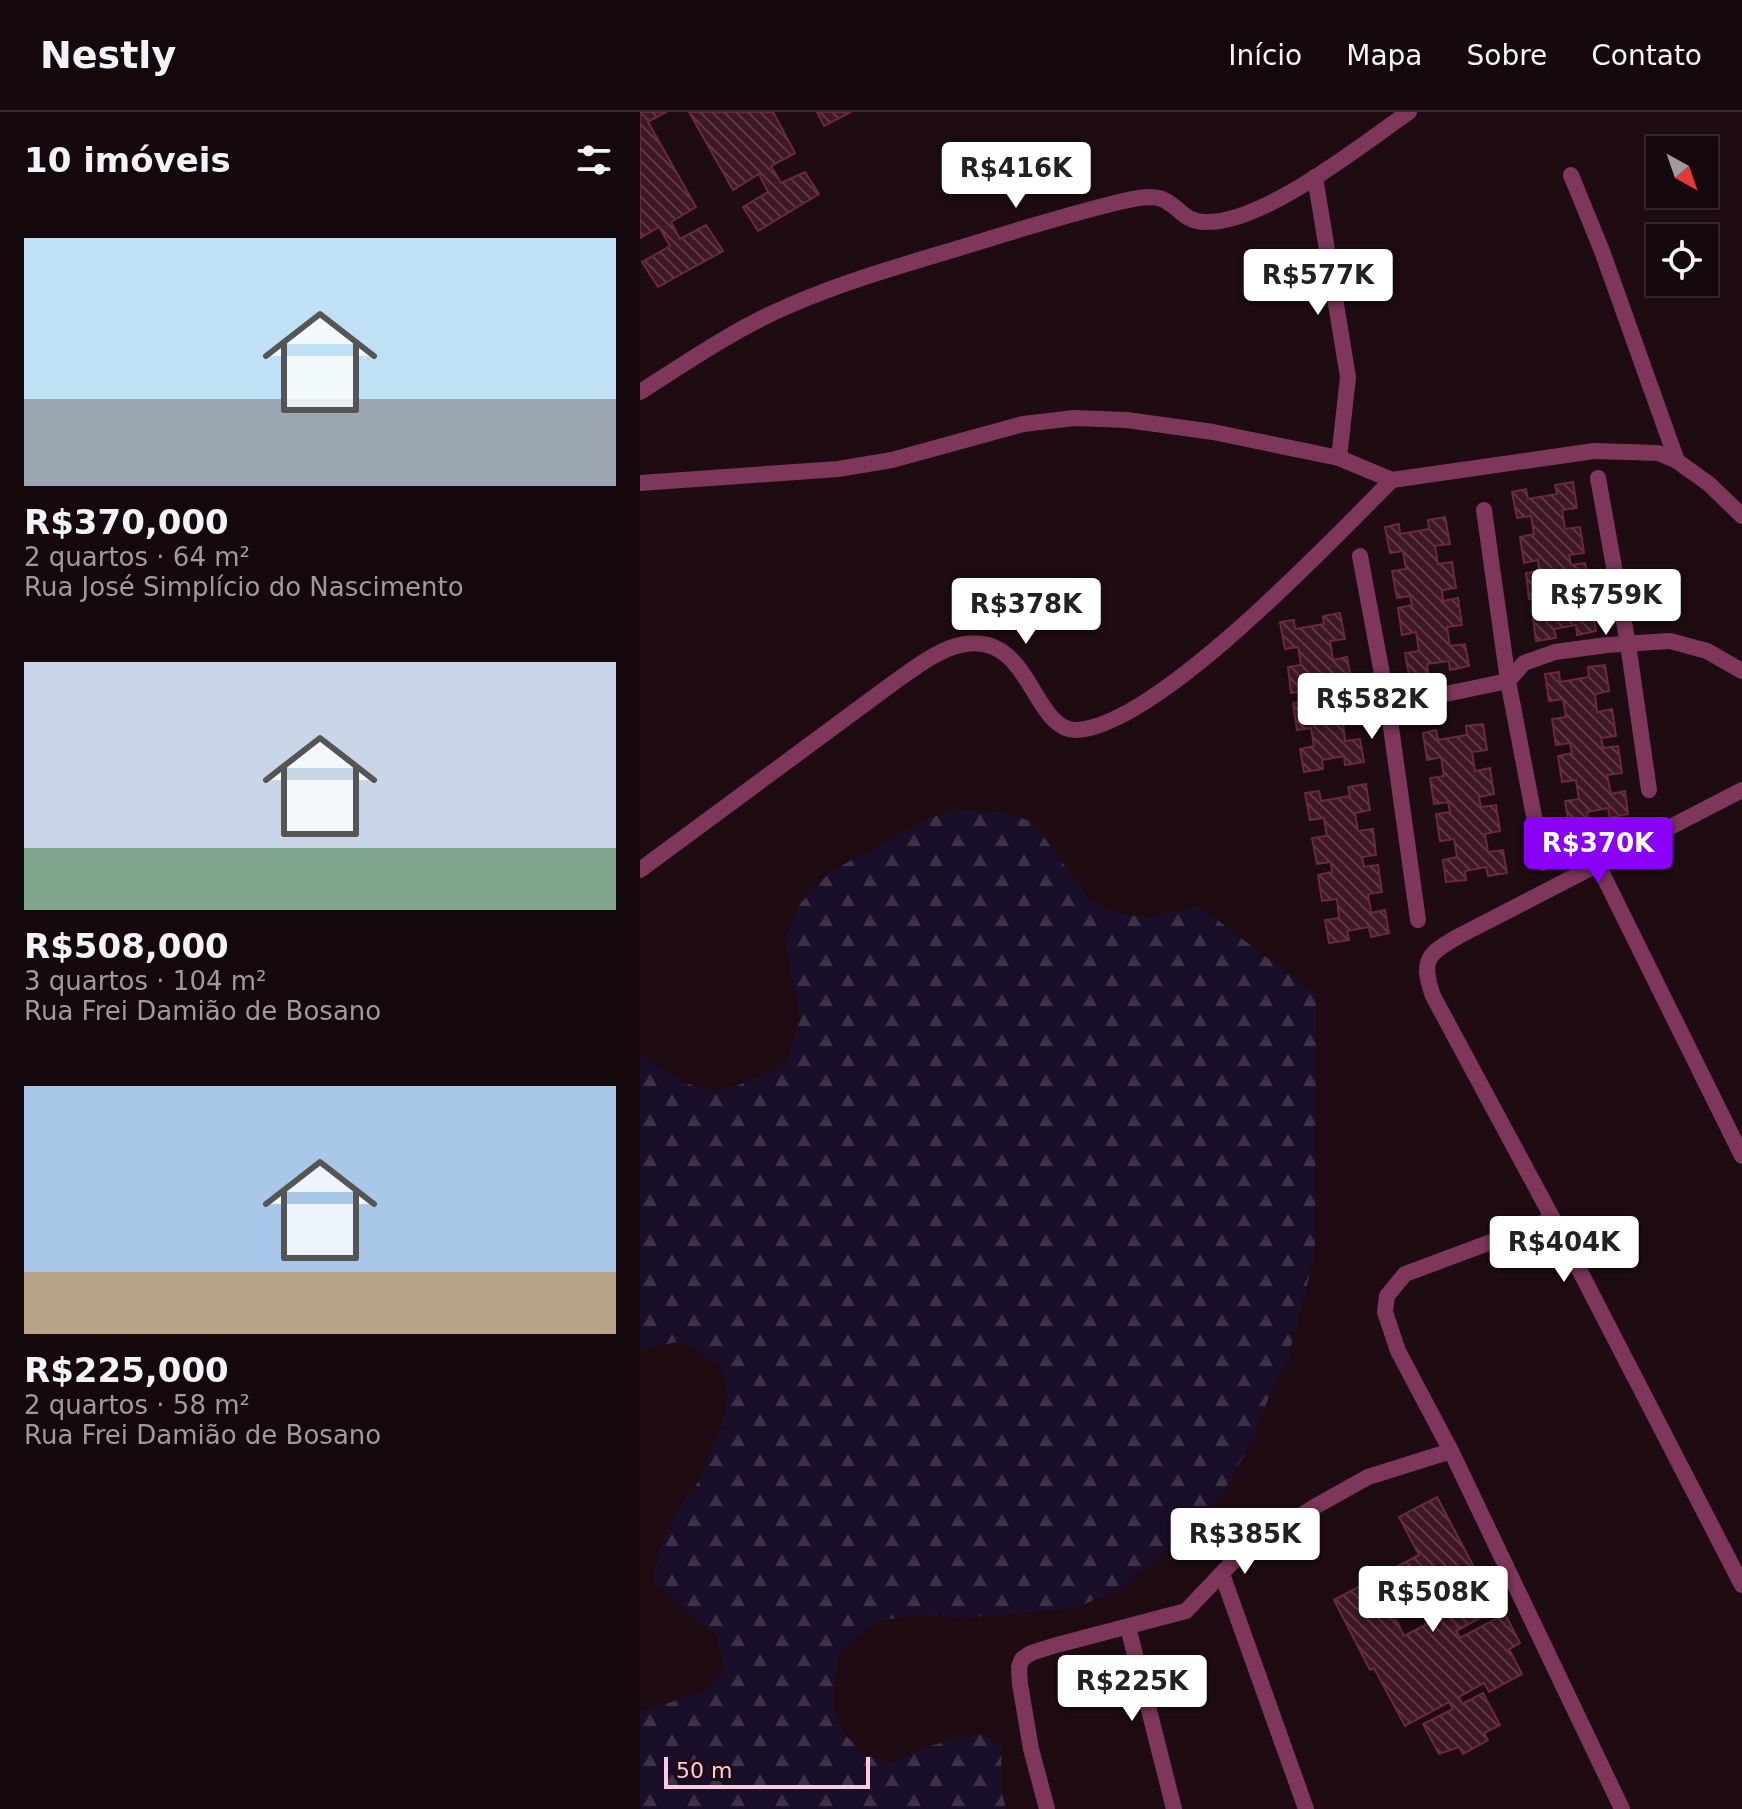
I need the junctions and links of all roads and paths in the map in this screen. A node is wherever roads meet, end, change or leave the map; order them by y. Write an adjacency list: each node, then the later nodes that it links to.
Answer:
1 (1409, 112): 3 (street)
2 (1571, 175): 6 (street)
3 (1315, 177): 4 (street); 5 (street)
4 (640, 392)
5 (1339, 458): 8 (street); 9 (street)
6 (1677, 461): 8 (street); 11 (street)
7 (1598, 478): 13 (street)
8 (1392, 480): 21 (street)
9 (640, 483)
10 (1484, 510): 15 (street)
11 (1742, 516)
12 (1360, 556): 16 (street)
13 (1628, 644): 14 (street); 15 (street); 17 (street)
14 (1742, 671)
15 (1508, 681): 16 (street); 19 (street)
16 (1388, 706): 22 (street)
17 (1649, 790)
18 (1742, 790): 20 (street)
19 (1543, 863)
20 (1597, 863): 23 (street); 24 (street)
21 (640, 870)
22 (1418, 920)
23 (1742, 1156)
24 (1553, 1219): 25 (street); 27 (street)
25 (1451, 1451): 26 (street); 32 (street)
26 (1222, 1574): 28 (street); 31 (street)
27 (1742, 1585)
28 (1128, 1627): 29 (street); 30 (street)
29 (1047, 1809)
30 (1174, 1809)
31 (1306, 1809)
32 (1622, 1809)

